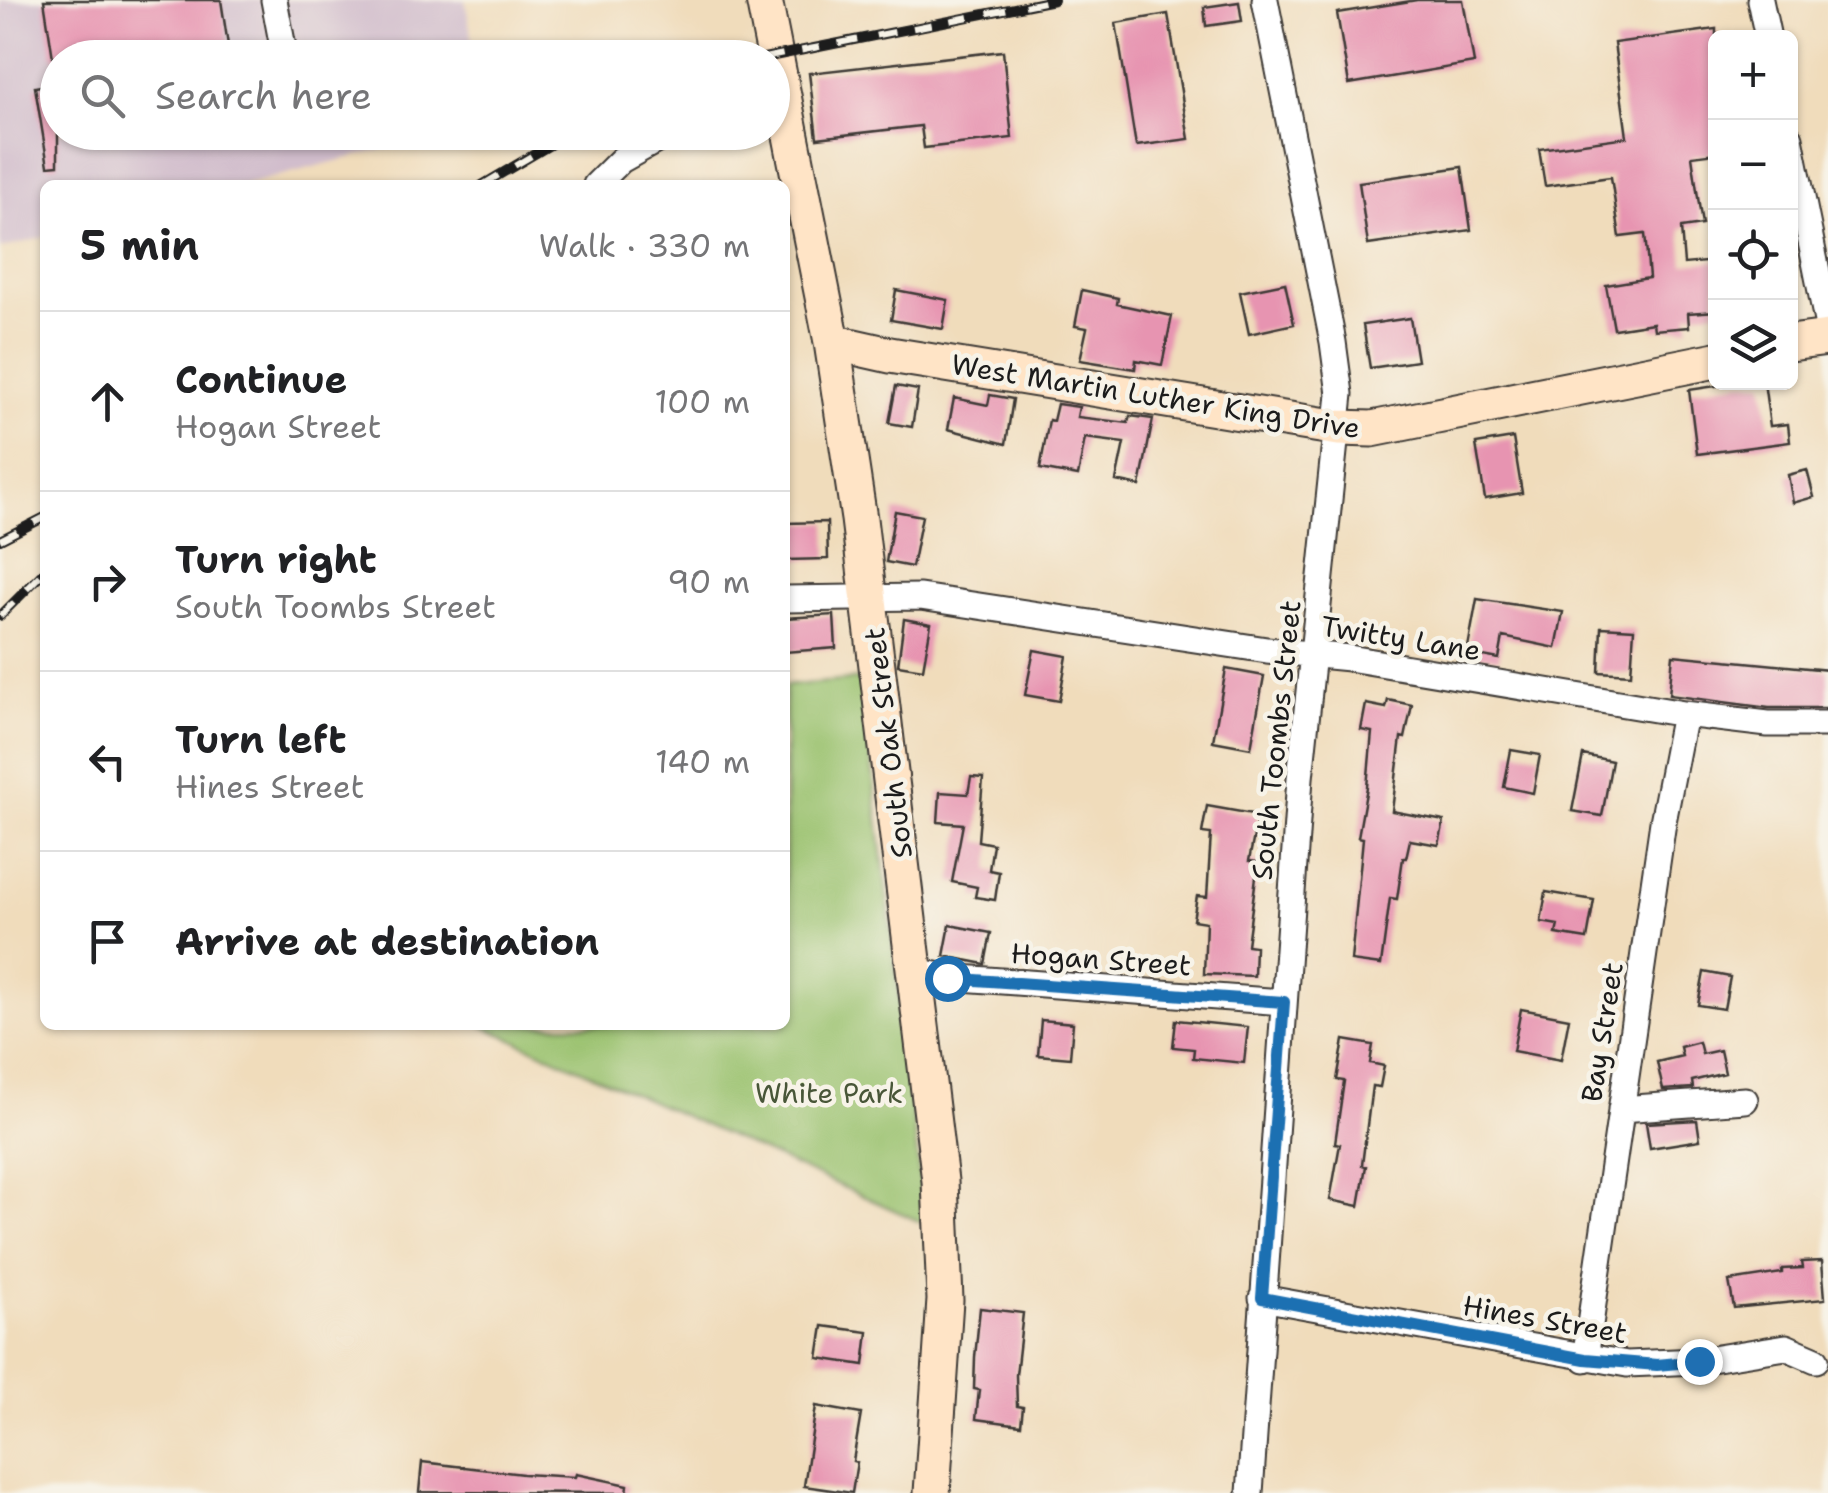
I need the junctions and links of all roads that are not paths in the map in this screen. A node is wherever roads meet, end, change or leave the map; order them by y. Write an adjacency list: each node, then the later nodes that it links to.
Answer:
1 (274, 0): 6 (street)
2 (764, 0): 7 (main road, South Oak Street)
3 (1265, 0): 17 (street, South Toombs Street)
4 (1760, 0): 5 (street)
5 (1766, 30)
6 (282, 40)
7 (770, 40)
8 (639, 150): 11 (street)
9 (790, 150): 14 (main road, South Oak Street)
10 (1798, 178): 12 (street)
11 (601, 180)
12 (1828, 326)
13 (1828, 338): 15 (main road)
14 (832, 342): 17 (main road, West Martin Luther King Drive); 19 (main road, South Oak Street)
15 (1798, 342)
16 (1708, 362): 17 (main road, West Martin Luther King Drive)
17 (1339, 428): 20 (street, South Toombs Street)
18 (790, 599): 19 (street, Twitty Lane)
19 (871, 599): 20 (street, Twitty Lane); 23 (main road, South Oak Street)
20 (1312, 654): 21 (street, Twitty Lane); 24 (street, South Toombs Street)
21 (1684, 714): 22 (street, Twitty Lane); 26 (street, Bay Street)
22 (1828, 724)
23 (916, 970): 24 (street, Hogan Street); 30 (main road, South Oak Street)
24 (1284, 1002): 27 (street, South Toombs Street)
25 (1745, 1100): 26 (street)
26 (1621, 1109): 28 (street, Bay Street)
27 (1262, 1298): 28 (street, Hines Street); 31 (street, South Toombs Street)
28 (1585, 1359): 29 (street, Hines Street)
29 (1816, 1360)
30 (932, 1493)
31 (1250, 1493)

